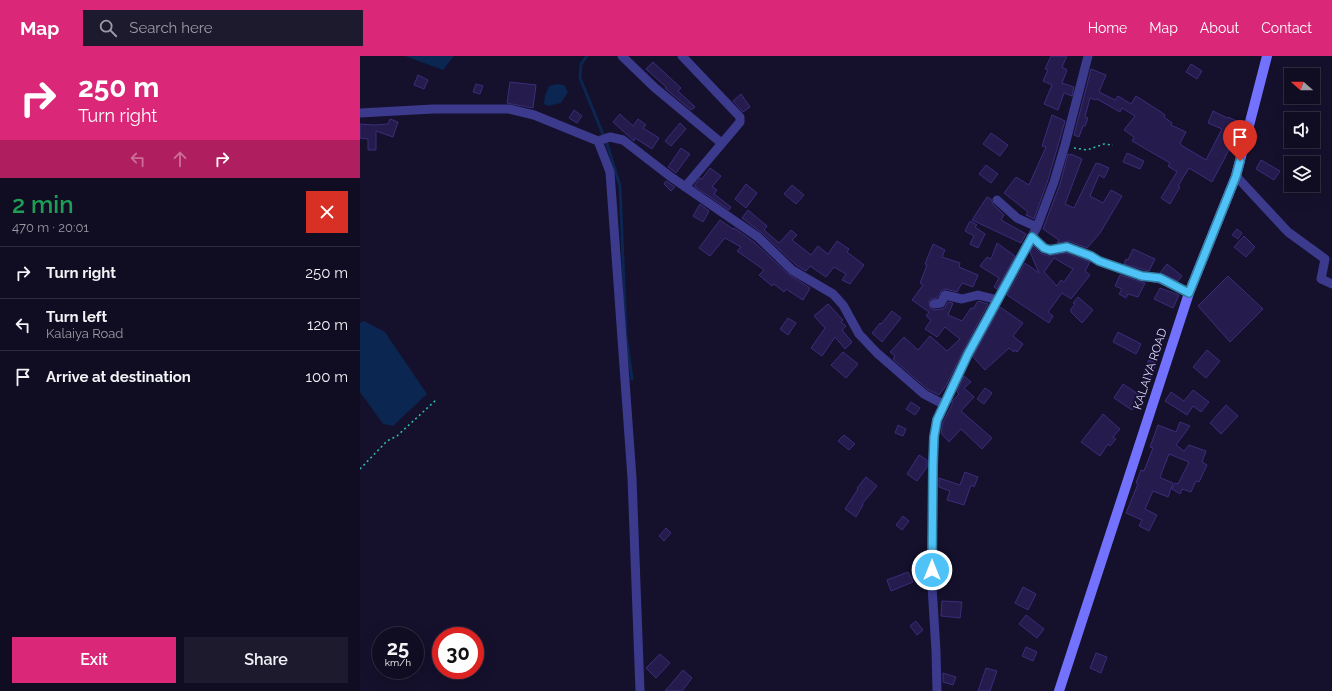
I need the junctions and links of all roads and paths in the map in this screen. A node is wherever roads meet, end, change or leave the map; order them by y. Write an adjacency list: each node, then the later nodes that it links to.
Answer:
1 (622, 56): 9 (street)
2 (682, 56): 9 (street)
3 (1088, 56): 7 (street)
4 (1267, 56): 10 (main road, KALAIYA ROAD)
5 (360, 113): 6 (street)
6 (603, 139): 11 (street); 22 (street)
7 (1065, 145): 8 (path); 13 (street)
8 (1113, 145)
9 (720, 146): 11 (street)
10 (1236, 176): 15 (street); 16 (main road, KALAIYA ROAD)
11 (685, 187): 20 (street)
12 (997, 200): 13 (street)
13 (1037, 227): 14 (street)
14 (1032, 237): 16 (street); 17 (street)
15 (1332, 284)
16 (1189, 293): 24 (main road, KALAIYA ROAD)
17 (998, 300): 18 (street); 20 (street)
18 (934, 304)
19 (436, 400): 21 (path)
20 (943, 404): 23 (street)
21 (360, 469)
22 (640, 691)
23 (937, 691)
24 (1059, 691)

